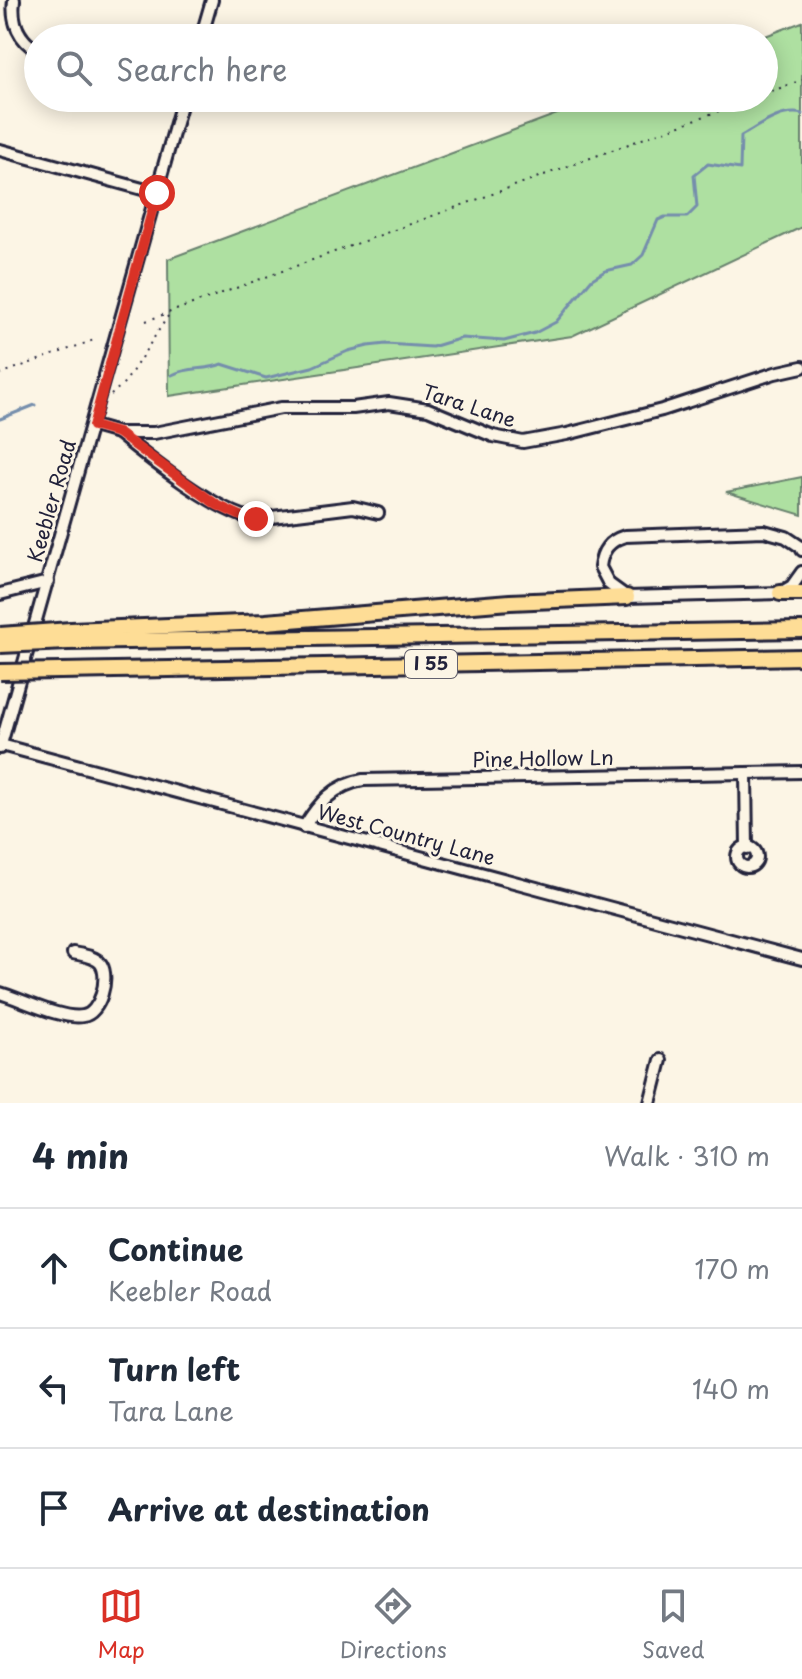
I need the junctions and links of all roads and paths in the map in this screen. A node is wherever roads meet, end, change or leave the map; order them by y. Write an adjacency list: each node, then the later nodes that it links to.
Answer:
1 (14, 0): 4 (street)
2 (212, 0): 3 (street)
3 (205, 24)
4 (24, 40)
5 (802, 80): 6 (path)
6 (778, 89)
7 (179, 112): 10 (street, Keebler Road)
8 (716, 112): 11 (path)
9 (0, 150): 10 (street)
10 (157, 193): 16 (street, Keebler Road)
11 (170, 312): 12 (path); 16 (path)
12 (146, 321)
13 (94, 340): 15 (path)
14 (802, 367): 18 (street, Tara Lane)
15 (0, 374)
16 (102, 394): 17 (street, Keebler Road)
17 (93, 426): 18 (street, Tara Lane); 22 (street, Keebler Road)
18 (118, 433): 19 (street, Tara Lane)
19 (378, 513)
20 (802, 550): 26 (street)
21 (802, 572): 23 (street)
22 (48, 582): 25 (street); 33 (street, Keebler Road)
23 (780, 593): 24 (highway); 26 (street)
24 (802, 593)
25 (0, 594)
26 (627, 597): 29 (highway)
27 (802, 630): 29 (highway, I 55)
28 (0, 635): 29 (highway, bridge)
29 (70, 636): 30 (highway, I 55, bridge)
30 (0, 645)
31 (802, 657): 32 (highway, I 55, bridge)
32 (0, 672)
33 (1, 743): 36 (street, West Country Lane)
34 (802, 772): 35 (street, Pine Hollow Ln)
35 (746, 773): 36 (street, Pine Hollow Ln); 37 (street)
36 (304, 827): 39 (street, West Country Lane)
37 (747, 848)
38 (73, 953): 40 (street)
39 (802, 959)
40 (0, 993)
41 (661, 1060): 42 (street)
42 (650, 1103)

